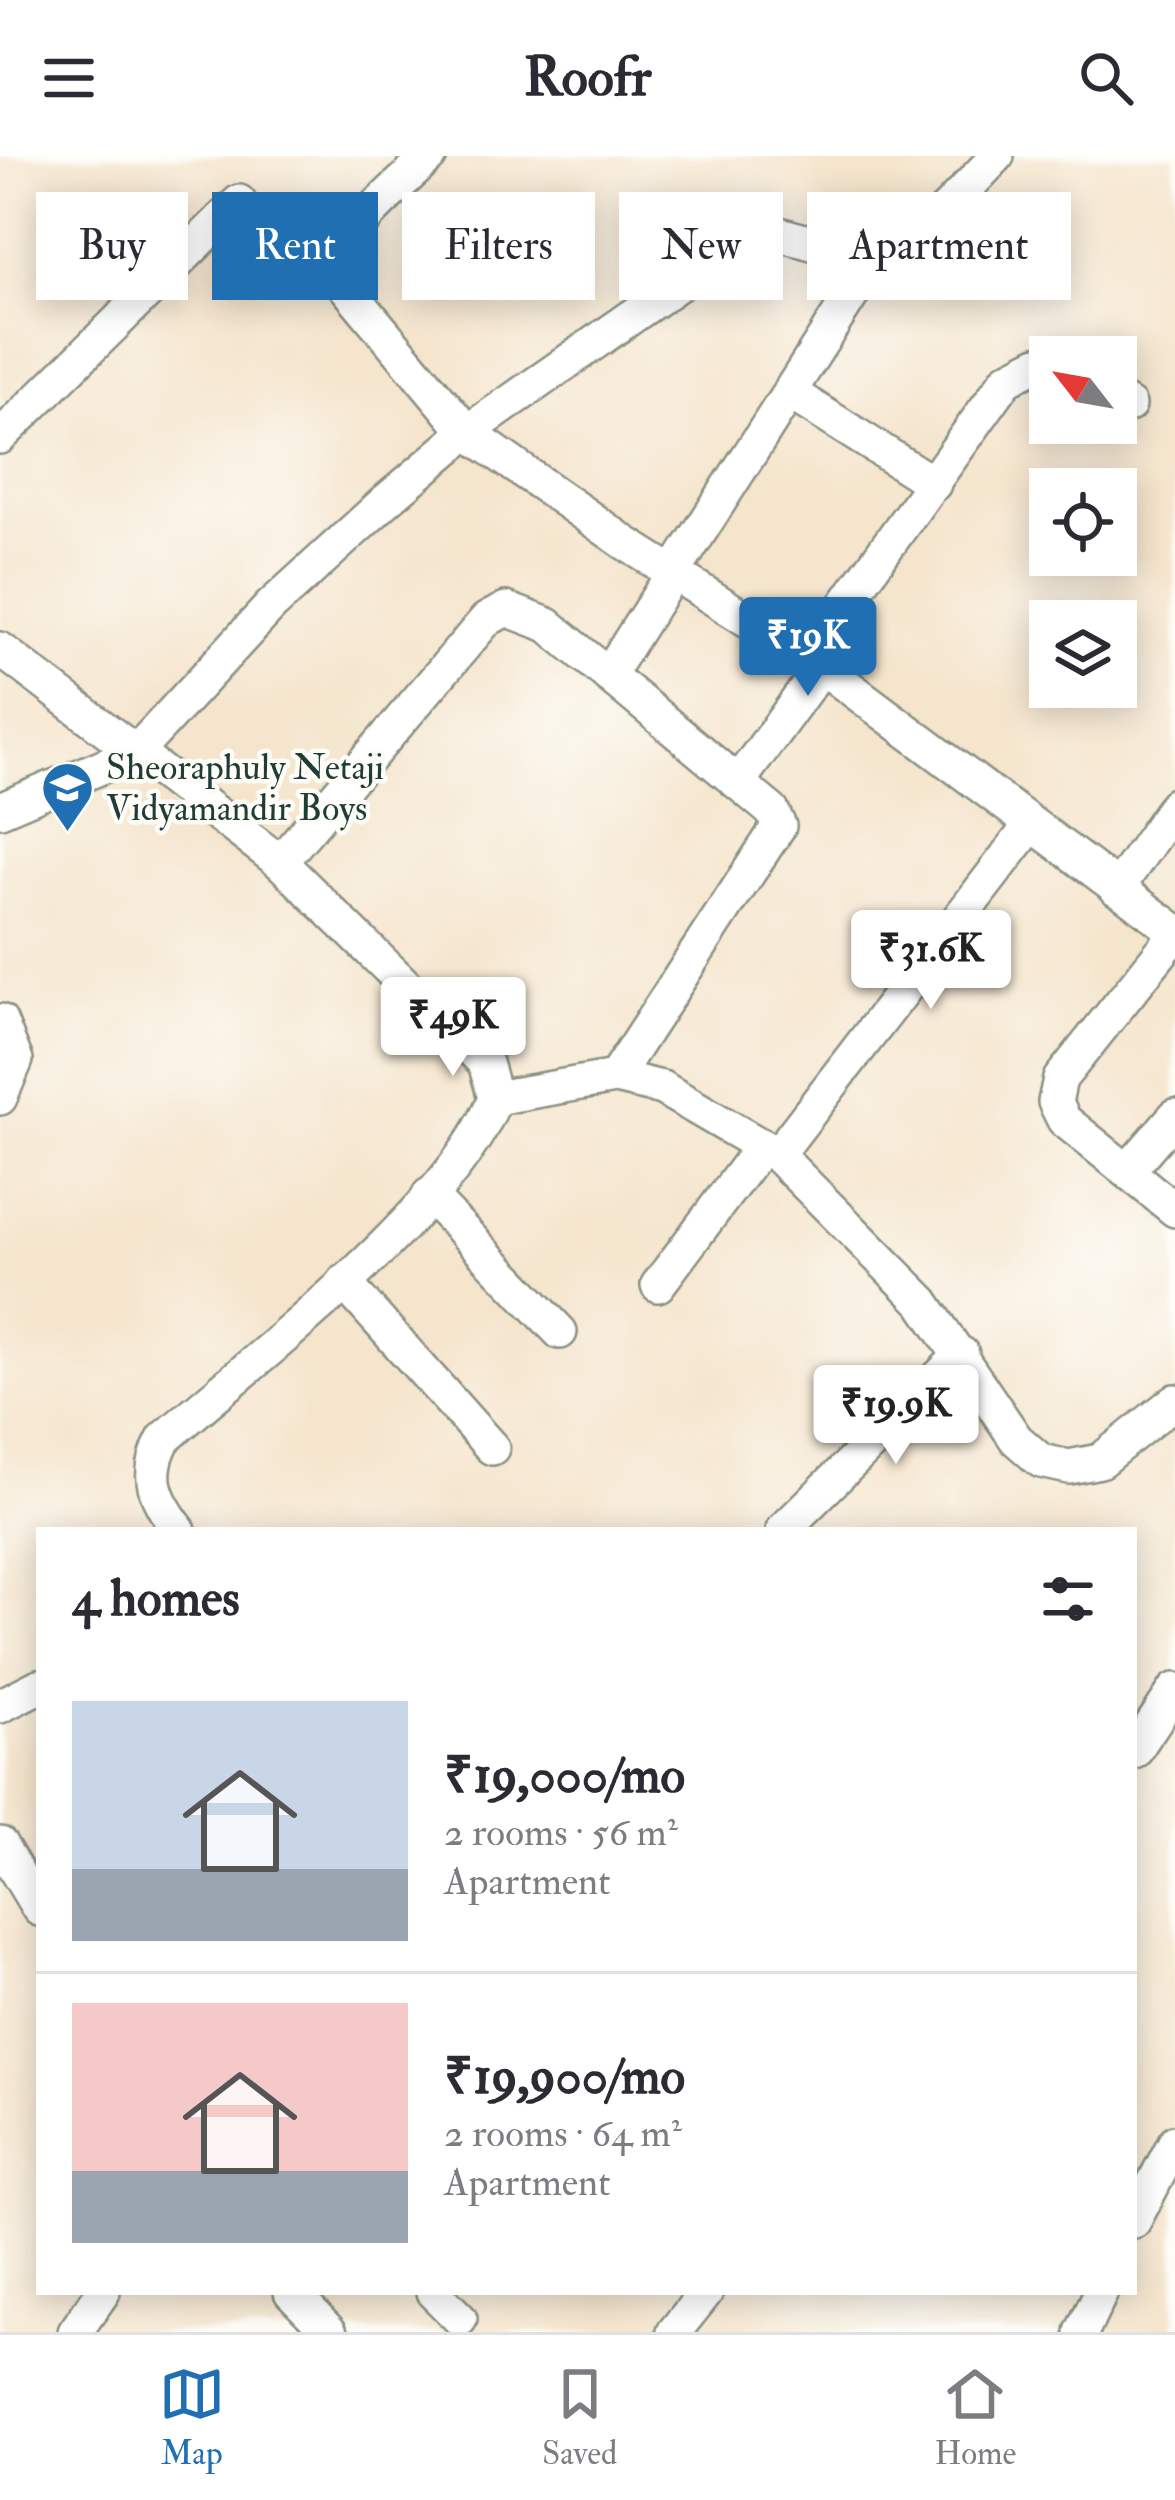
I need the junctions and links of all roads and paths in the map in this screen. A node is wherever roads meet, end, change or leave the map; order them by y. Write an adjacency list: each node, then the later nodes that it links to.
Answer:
1 (430, 156): 9 (street)
2 (997, 156): 3 (street)
3 (963, 192)
4 (212, 229): 10 (street)
5 (807, 238): 9 (street)
6 (850, 300): 8 (street)
7 (1029, 368): 11 (street)
8 (792, 394): 11 (street); 12 (street)
9 (467, 432): 12 (street); 16 (street)
10 (0, 437)
11 (934, 484): 14 (street)
12 (672, 571): 14 (street); 15 (street)
13 (0, 649): 16 (street)
14 (815, 662): 17 (street); 20 (street)
15 (608, 674): 17 (street); 21 (street)
16 (136, 752): 19 (street); 21 (street)
17 (738, 782): 25 (street)
18 (1175, 805): 22 (street)
19 (0, 810)
20 (1030, 826): 22 (street); 29 (street)
21 (280, 862): 27 (street)
22 (1117, 889): 23 (street)
23 (1175, 933): 30 (street)
24 (0, 1021): 26 (street)
25 (615, 1077): 27 (street); 29 (street)
26 (0, 1098)
27 (495, 1098): 31 (street)
28 (1175, 1116): 30 (street)
29 (769, 1151): 34 (street); 36 (street)
30 (1128, 1170): 32 (street)
31 (429, 1195): 33 (street); 35 (street)
32 (1175, 1210)
33 (344, 1282): 38 (street); 40 (street)
34 (658, 1285)
35 (560, 1332)
36 (962, 1354): 37 (street); 39 (street)
37 (1175, 1401)
38 (492, 1448)
39 (795, 1526)
40 (177, 1527)
41 (36, 1688): 43 (street)
42 (1175, 1691): 44 (street)
43 (0, 1706)
44 (1137, 1748)
45 (0, 1844): 46 (street)
46 (36, 1904)
47 (1175, 2142): 48 (street)
48 (1137, 2215)
49 (101, 2295): 55 (street)
50 (294, 2295): 56 (street)
51 (436, 2295): 54 (street)
52 (704, 2295): 57 (street)
53 (1100, 2295): 58 (street)
54 (460, 2319)
55 (75, 2332)
56 (330, 2332)
57 (674, 2332)
58 (1082, 2332)

